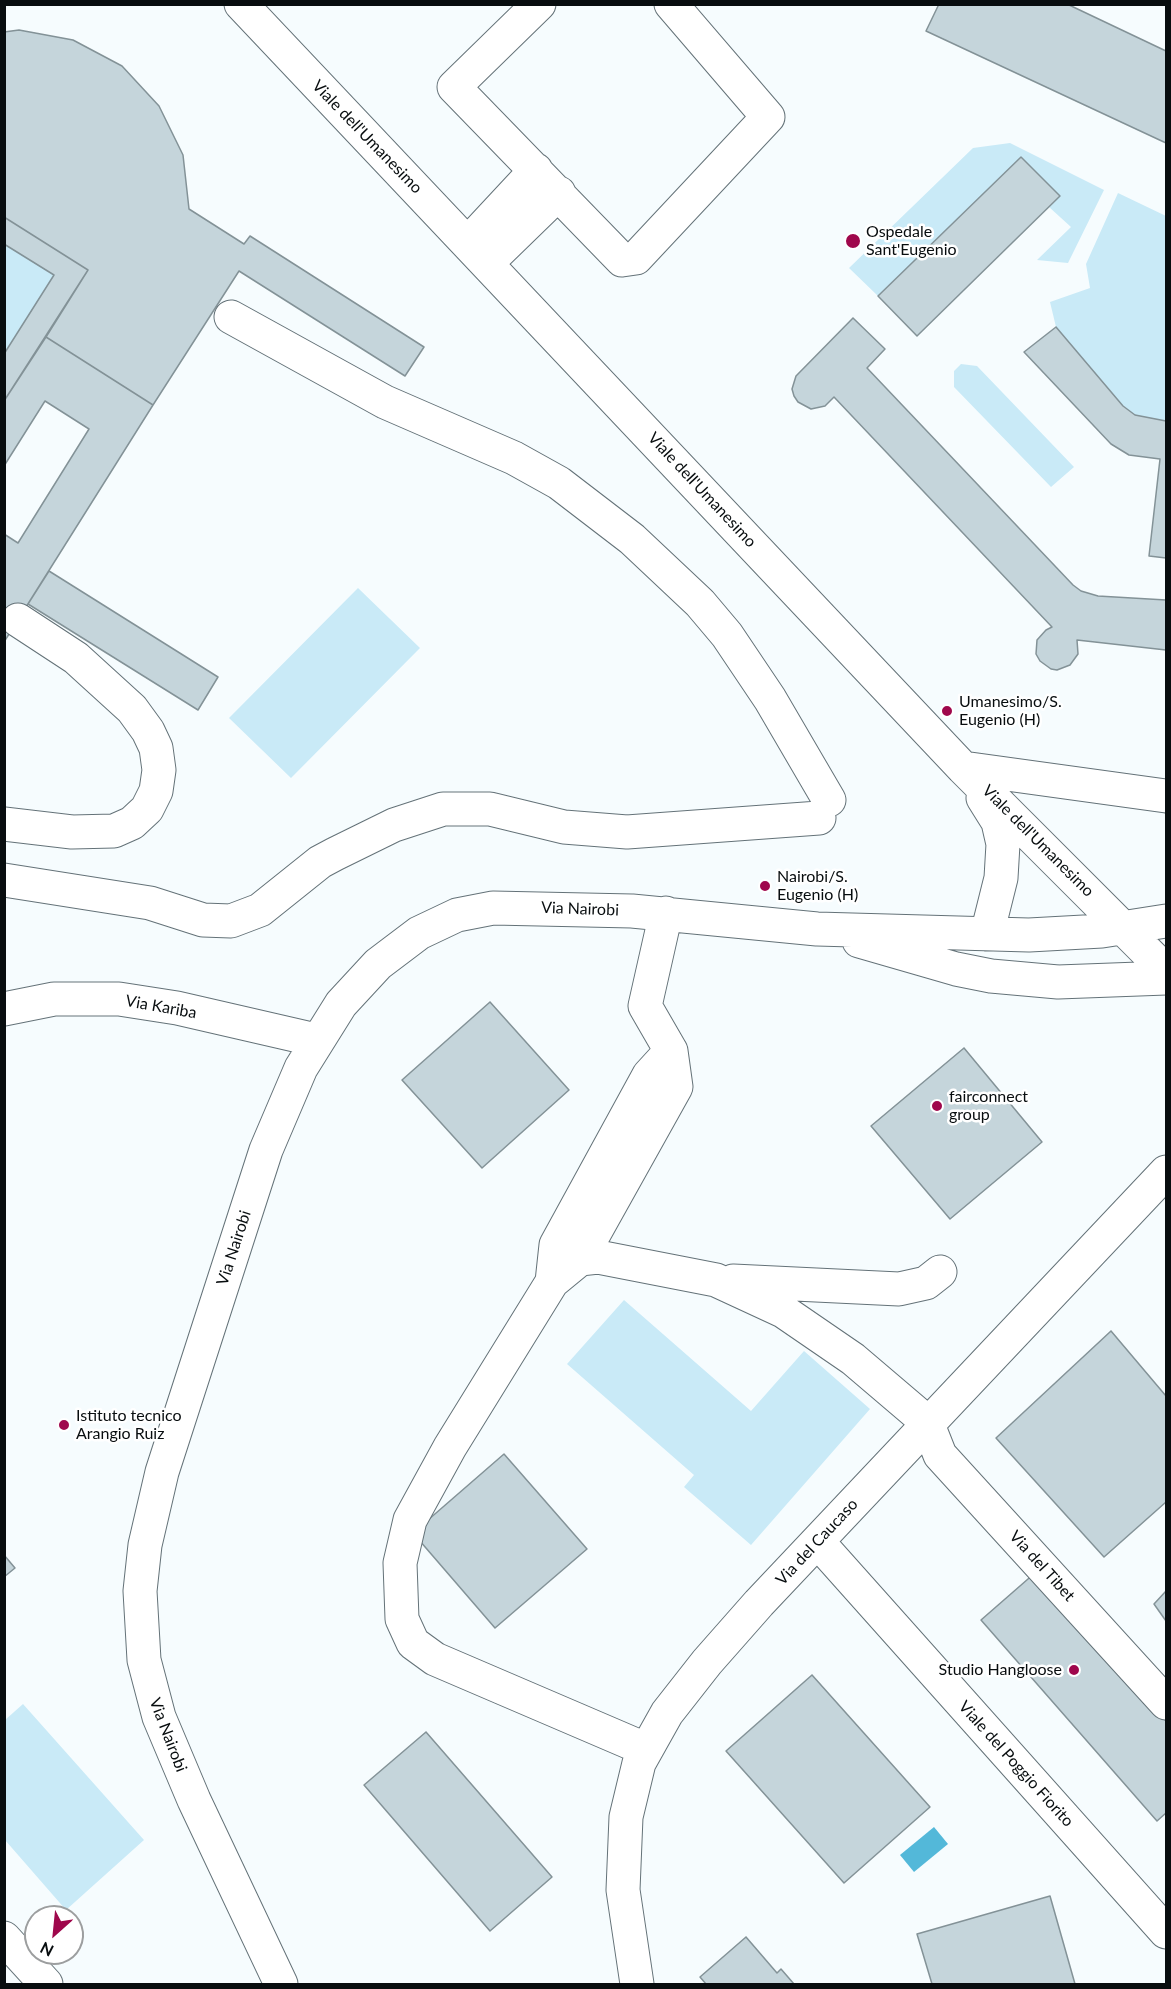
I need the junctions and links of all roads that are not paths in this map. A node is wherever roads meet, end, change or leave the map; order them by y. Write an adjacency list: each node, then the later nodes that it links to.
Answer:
1 (241, 4): 6 (street, Viale dell'Umanesimo)
2 (539, 4): 4 (street)
3 (671, 4): 5 (street)
4 (536, 170): 5 (street); 6 (street)
5 (559, 194): 6 (street)
6 (477, 253): 9 (street, Viale dell'Umanesimo)
7 (231, 317): 12 (street)
8 (18, 620): 11 (street)
9 (963, 768): 10 (street); 15 (street, Viale dell'Umanesimo); 17 (street)
10 (1167, 796)
11 (4, 824)
12 (4, 880)
13 (666, 913): 16 (street, Via Nairobi); 21 (street, Via Nairobi); 22 (street)
14 (1167, 921): 15 (street)
15 (1124, 928): 17 (street); 18 (street, Viale dell'Umanesimo)
16 (817, 929): 17 (street); 19 (street)
17 (987, 934)
18 (1167, 971)
19 (1167, 978)
20 (4, 1010): 21 (street, Via Kariba)
21 (316, 1040): 35 (street, Via Nairobi)
22 (671, 1051): 24 (street); 27 (street)
23 (1167, 1172): 28 (street, Via del Caucaso)
24 (580, 1259): 26 (street); 27 (street)
25 (940, 1272): 26 (street)
26 (716, 1280): 28 (street)
27 (552, 1282): 31 (street)
28 (927, 1422): 29 (street, Via del Caucaso); 30 (street, Via del Tibet)
29 (818, 1542): 31 (street, Via del Caucaso); 32 (street, Viale del Poggio Fiorito)
30 (1167, 1703)
31 (645, 1749): 36 (street, Via del Caucaso)
32 (1167, 1932)
33 (4, 1938): 34 (street)
34 (46, 1984)
35 (281, 1984)
36 (637, 1984)

